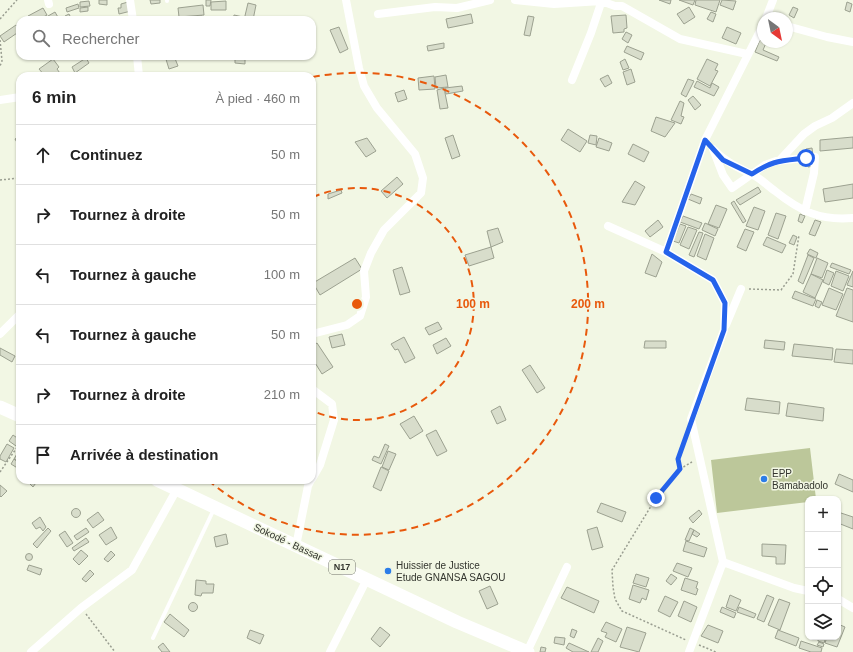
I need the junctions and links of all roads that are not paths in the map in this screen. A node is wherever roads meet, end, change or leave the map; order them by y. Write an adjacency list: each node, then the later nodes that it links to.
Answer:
1 (130, 0): 9 (street)
2 (346, 0): 31 (street)
3 (490, 0): 8 (street)
4 (515, 0): 5 (street)
5 (601, 0): 13 (street); 16 (street)
6 (773, 0): 7 (street)
7 (770, 12)
8 (378, 14)
9 (132, 16)
10 (793, 27): 12 (street)
11 (757, 35): 13 (street)
12 (853, 42)
13 (747, 54): 20 (street)
14 (137, 60): 15 (street)
15 (138, 72)
16 (572, 80)
17 (16, 97): 18 (street)
18 (0, 100)
19 (853, 103): 22 (street)
20 (705, 140): 21 (street); 27 (street)
21 (713, 149): 23 (street); 23 (street)
22 (779, 161): 23 (street); 24 (street)
23 (752, 174): 24 (street)
24 (805, 212): 25 (street)
25 (853, 218)
26 (608, 226): 27 (street)
27 (666, 252): 30 (street)
28 (741, 289): 30 (street)
29 (16, 318): 32 (street)
30 (724, 330): 42 (street)
31 (316, 333)
32 (0, 334)
33 (316, 392): 36 (street)
34 (0, 407): 35 (main road)
35 (16, 414)
36 (316, 472)
37 (166, 484): 39 (main road, Sokodé - Bassar / N17)
38 (309, 484): 41 (street)
39 (177, 489): 40 (main road, Sokodé - Bassar / N17); 49 (street)
40 (215, 507): 41 (main road, Sokodé - Bassar / N17); 48 (lane)
41 (296, 546): 44 (main road, Sokodé - Bassar / N17)
42 (723, 562): 45 (street); 52 (street)
43 (567, 566): 51 (street)
44 (367, 579): 50 (street); 51 (main road, Sokodé - Bassar / N17)
45 (805, 590)
46 (841, 601): 47 (street)
47 (853, 608)
48 (153, 638)
49 (32, 652)
50 (330, 652)
51 (527, 652)
52 (689, 652)

